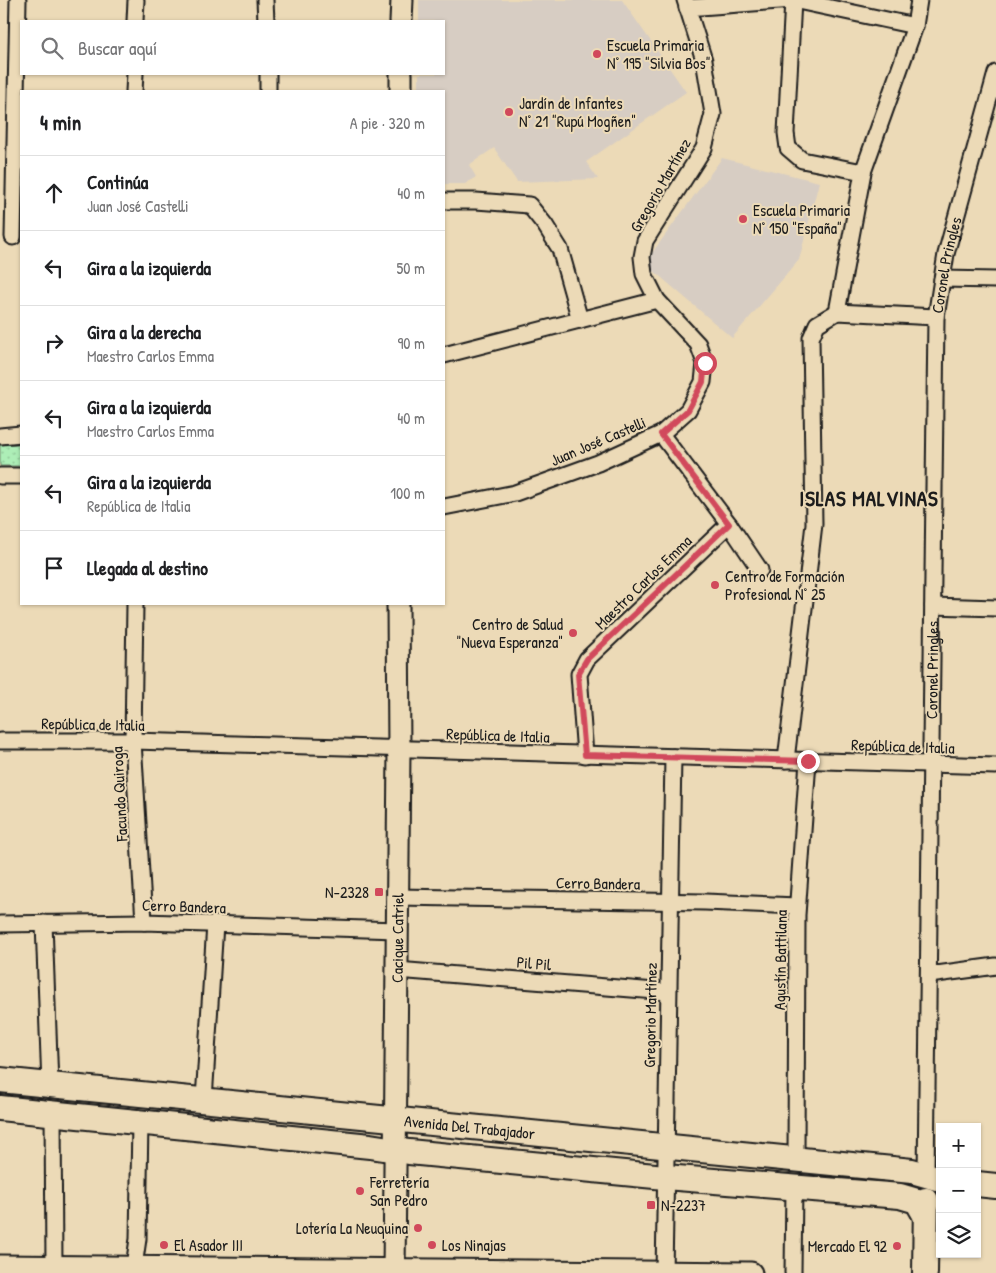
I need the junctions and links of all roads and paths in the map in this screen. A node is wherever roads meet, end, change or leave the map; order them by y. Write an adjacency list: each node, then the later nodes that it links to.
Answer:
1 (18, 0): 22 (street)
2 (136, 0): 8 (street)
3 (265, 0): 9 (street)
4 (402, 0): 10 (main road)
5 (793, 0): 7 (street); 11 (street); 20 (street)
6 (920, 0): 11 (street)
7 (686, 4): 25 (street, Gregorio Martínez)
8 (135, 20)
9 (266, 20)
10 (402, 20)
11 (914, 26): 20 (street)
12 (996, 73): 19 (street, Coronel Pringles)
13 (135, 75): 16 (street)
14 (268, 75): 17 (street)
15 (401, 75): 18 (main road)
16 (134, 90)
17 (268, 90)
18 (401, 90)
19 (993, 92): 23 (street, Coronel Pringles)
20 (863, 172): 26 (street)
21 (445, 201): 28 (street)
22 (11, 238)
23 (942, 279): 24 (street); 27 (street, Coronel Pringles)
24 (996, 280)
25 (656, 300): 28 (street); 31 (street, Juan José Castelli)
26 (837, 312): 27 (street); 47 (street)
27 (936, 317): 40 (street, Coronel Pringles)
28 (580, 320): 29 (street)
29 (445, 355)
30 (20, 434): 32 (street)
31 (661, 434): 35 (street, Juan José Castelli); 36 (street)
32 (0, 436)
33 (0, 476): 34 (street)
34 (20, 476)
35 (445, 507)
36 (729, 524): 37 (street); 45 (street, Maestro Carlos Emma)
37 (760, 570)
38 (135, 605): 43 (street, Facundo Quiroga)
39 (398, 605): 44 (main road, Cacique Catriel)
40 (933, 606): 41 (street); 49 (street, Coronel Pringles)
41 (996, 608)
42 (0, 741): 43 (street, República de Italia)
43 (133, 741): 44 (street, República de Italia); 54 (street, Facundo Quiroga)
44 (399, 750): 45 (street, República de Italia); 51 (main road, Cacique Catriel)
45 (585, 755): 46 (street, República de Italia)
46 (673, 757): 47 (street, República de Italia); 52 (street, Gregorio Martínez)
47 (786, 760): 48 (street, República de Italia)
48 (808, 761): 49 (street, República de Italia); 53 (street, Agustín Battilana)
49 (932, 764): 50 (street, República de Italia); 61 (street, Coronel Pringles)
50 (996, 766)
51 (397, 897): 52 (street, Cerro Bandera); 58 (main road, Cacique Catriel)
52 (670, 902): 53 (street, Cerro Bandera); 62 (street, Gregorio Martínez)
53 (797, 906): 73 (street, Agustín Battilana)
54 (144, 922): 55 (street, Cerro Bandera); 57 (street, Cerro Bandera)
55 (44, 923): 56 (street, Cerro Bandera); 64 (street)
56 (0, 924)
57 (215, 924): 58 (street, Cerro Bandera); 65 (street)
58 (397, 930): 60 (main road, Cacique Catriel)
59 (996, 966): 61 (street)
60 (396, 970): 62 (street, Pil Pil); 68 (main road, Cacique Catriel)
61 (929, 975): 75 (street, Coronel Pringles)
62 (668, 992): 71 (street, Gregorio Martínez)
63 (0, 1080): 64 (main road, Avenida Del Trabajador)
64 (50, 1085): 65 (main road, Avenida Del Trabajador)
65 (204, 1100): 68 (main road, Avenida Del Trabajador)
66 (0, 1108): 67 (main road, Avenida Del Trabajador)
67 (53, 1113): 69 (main road, Avenida Del Trabajador); 81 (street)
68 (395, 1119): 71 (main road, Avenida Del Trabajador); 72 (main road, Cacique Catriel)
69 (140, 1122): 72 (main road, Avenida Del Trabajador); 82 (street)
70 (502, 1140): 70 (street)
71 (666, 1145): 73 (main road, Avenida Del Trabajador); 74 (street, Gregorio Martínez)
72 (395, 1150): 74 (main road, Avenida Del Trabajador); 83 (main road, Cacique Catriel)
73 (796, 1159): 75 (main road, Avenida Del Trabajador)
74 (665, 1177): 78 (main road, Avenida Del Trabajador); 84 (street, Gregorio Martínez)
75 (933, 1178): 79 (main road, Coronel Pringles)
76 (981, 1184): 77 (main road)
77 (996, 1186)
78 (794, 1187): 79 (main road, Avenida Del Trabajador); 86 (street)
79 (926, 1215): 87 (main road, Coronel Pringles)
80 (0, 1266): 81 (main road)
81 (54, 1267): 82 (main road)
82 (133, 1270): 83 (main road)
83 (394, 1271): 84 (main road)
84 (664, 1273): 85 (main road)
85 (751, 1273)
86 (793, 1273)
87 (924, 1273)

